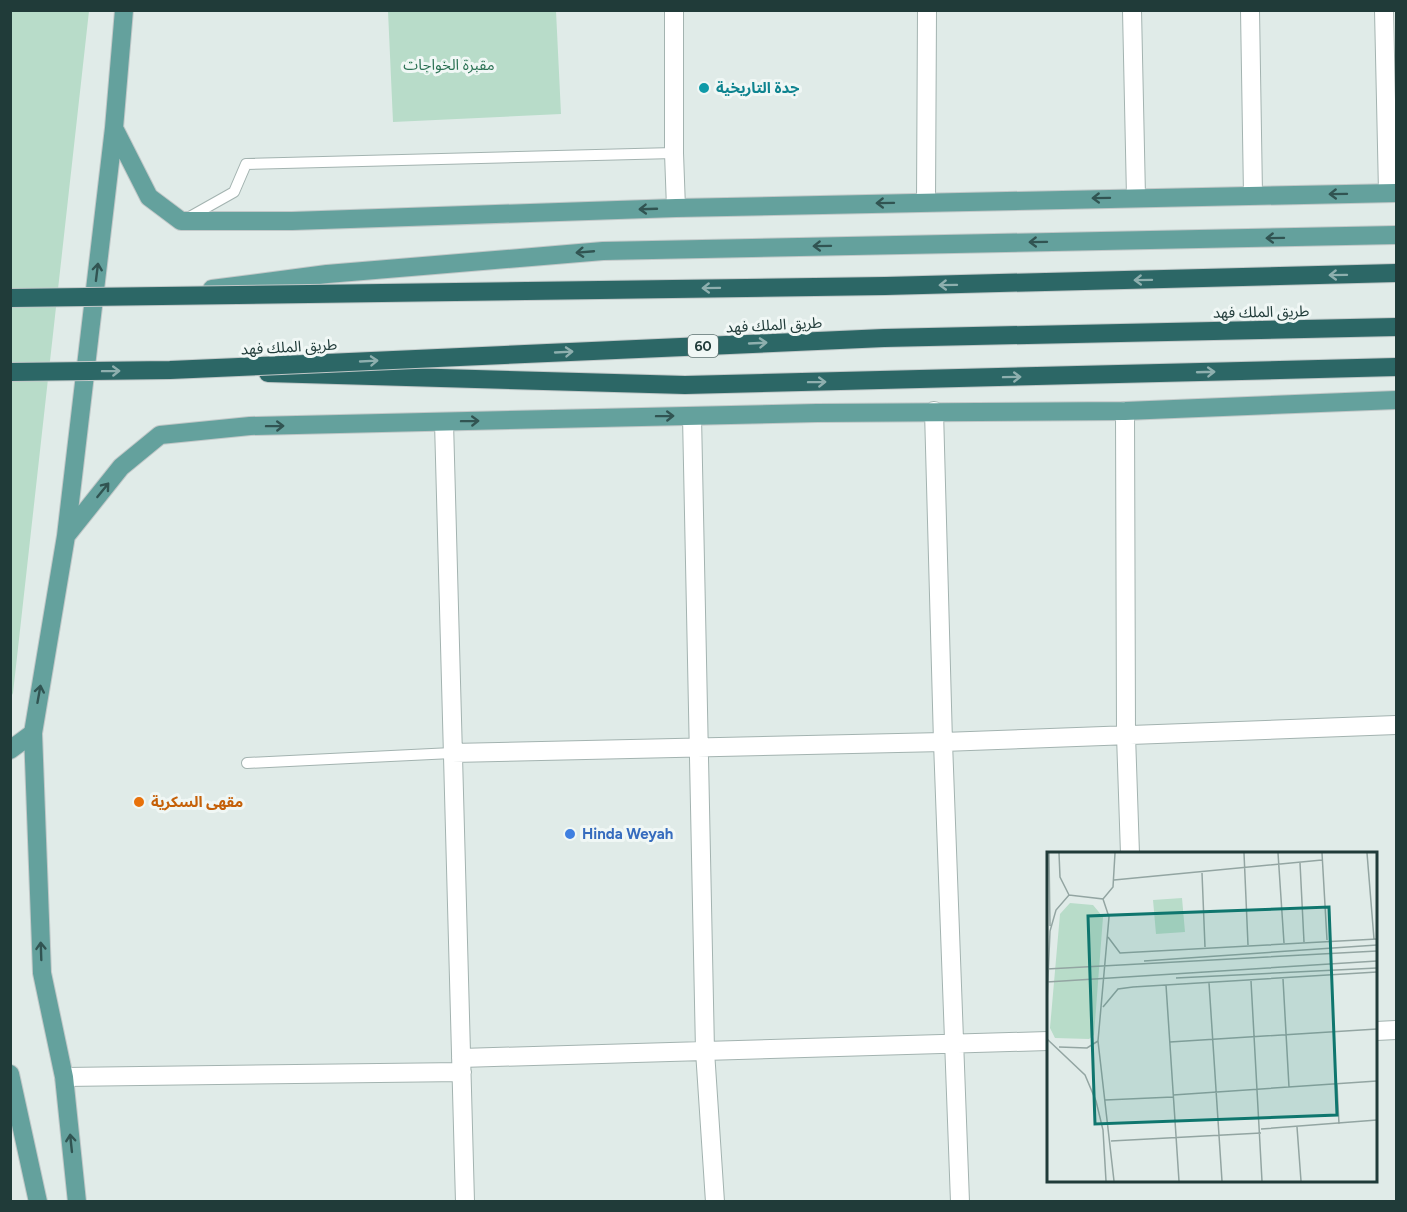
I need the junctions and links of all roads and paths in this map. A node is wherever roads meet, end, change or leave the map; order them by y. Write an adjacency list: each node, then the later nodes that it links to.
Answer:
1 (124, 10): 7 (main road)
2 (674, 10): 8 (street)
3 (927, 10): 12 (street)
4 (1132, 10): 11 (street)
5 (1250, 10): 10 (street)
6 (1384, 10): 9 (street)
7 (114, 128): 14 (main road); 28 (main road, one-way to 7)
8 (674, 153): 13 (street); 14 (lane)
9 (1392, 192): 10 (main road, one-way to 10)
10 (1253, 195): 11 (main road)
11 (1136, 197): 12 (main road, one-way to 12)
12 (926, 202): 13 (main road, one-way to 13)
13 (676, 208): 14 (main road, one-way to 14)
14 (182, 221)
15 (1396, 235): 17 (main road, one-way to 17, bridge)
16 (1396, 273): 17 (highway, one-way to 17, bridge)
17 (173, 294): 18 (highway, bridge)
18 (10, 298)
19 (1396, 327): 21 (highway, طريق الملك فهد / 60, one-way to 19, bridge)
20 (1396, 367): 21 (highway, one-way to 20, bridge)
21 (170, 370): 22 (highway, طريق الملك فهد / 60, one-way to 21, bridge)
22 (10, 372)
23 (1396, 400): 25 (main road)
24 (934, 411): 25 (main road); 26 (main road); 32 (street)
25 (1125, 411): 31 (street)
26 (692, 416): 27 (main road, one-way to 26); 33 (street)
27 (444, 422): 28 (main road, one-way to 27); 35 (street)
28 (66, 536): 30 (main road, one-way to 28)
29 (1396, 725): 31 (street)
30 (33, 733): 34 (main road); 45 (main road, one-way to 30)
31 (1125, 735): 32 (street); 37 (street)
32 (943, 742): 33 (street); 41 (street)
33 (698, 748): 35 (street); 42 (street)
34 (10, 750)
35 (452, 753): 36 (lane); 43 (street)
36 (247, 763)
37 (1130, 852)
38 (1396, 1030): 39 (street)
39 (1377, 1031)
40 (1047, 1041): 41 (street)
41 (955, 1043): 42 (street); 50 (street)
42 (705, 1051): 43 (street); 49 (street)
43 (461, 1065): 45 (street); 48 (street)
44 (10, 1074): 46 (main road)
45 (64, 1077): 47 (main road, one-way to 45)
46 (38, 1202)
47 (77, 1202)
48 (465, 1202)
49 (715, 1202)
50 (960, 1202)

